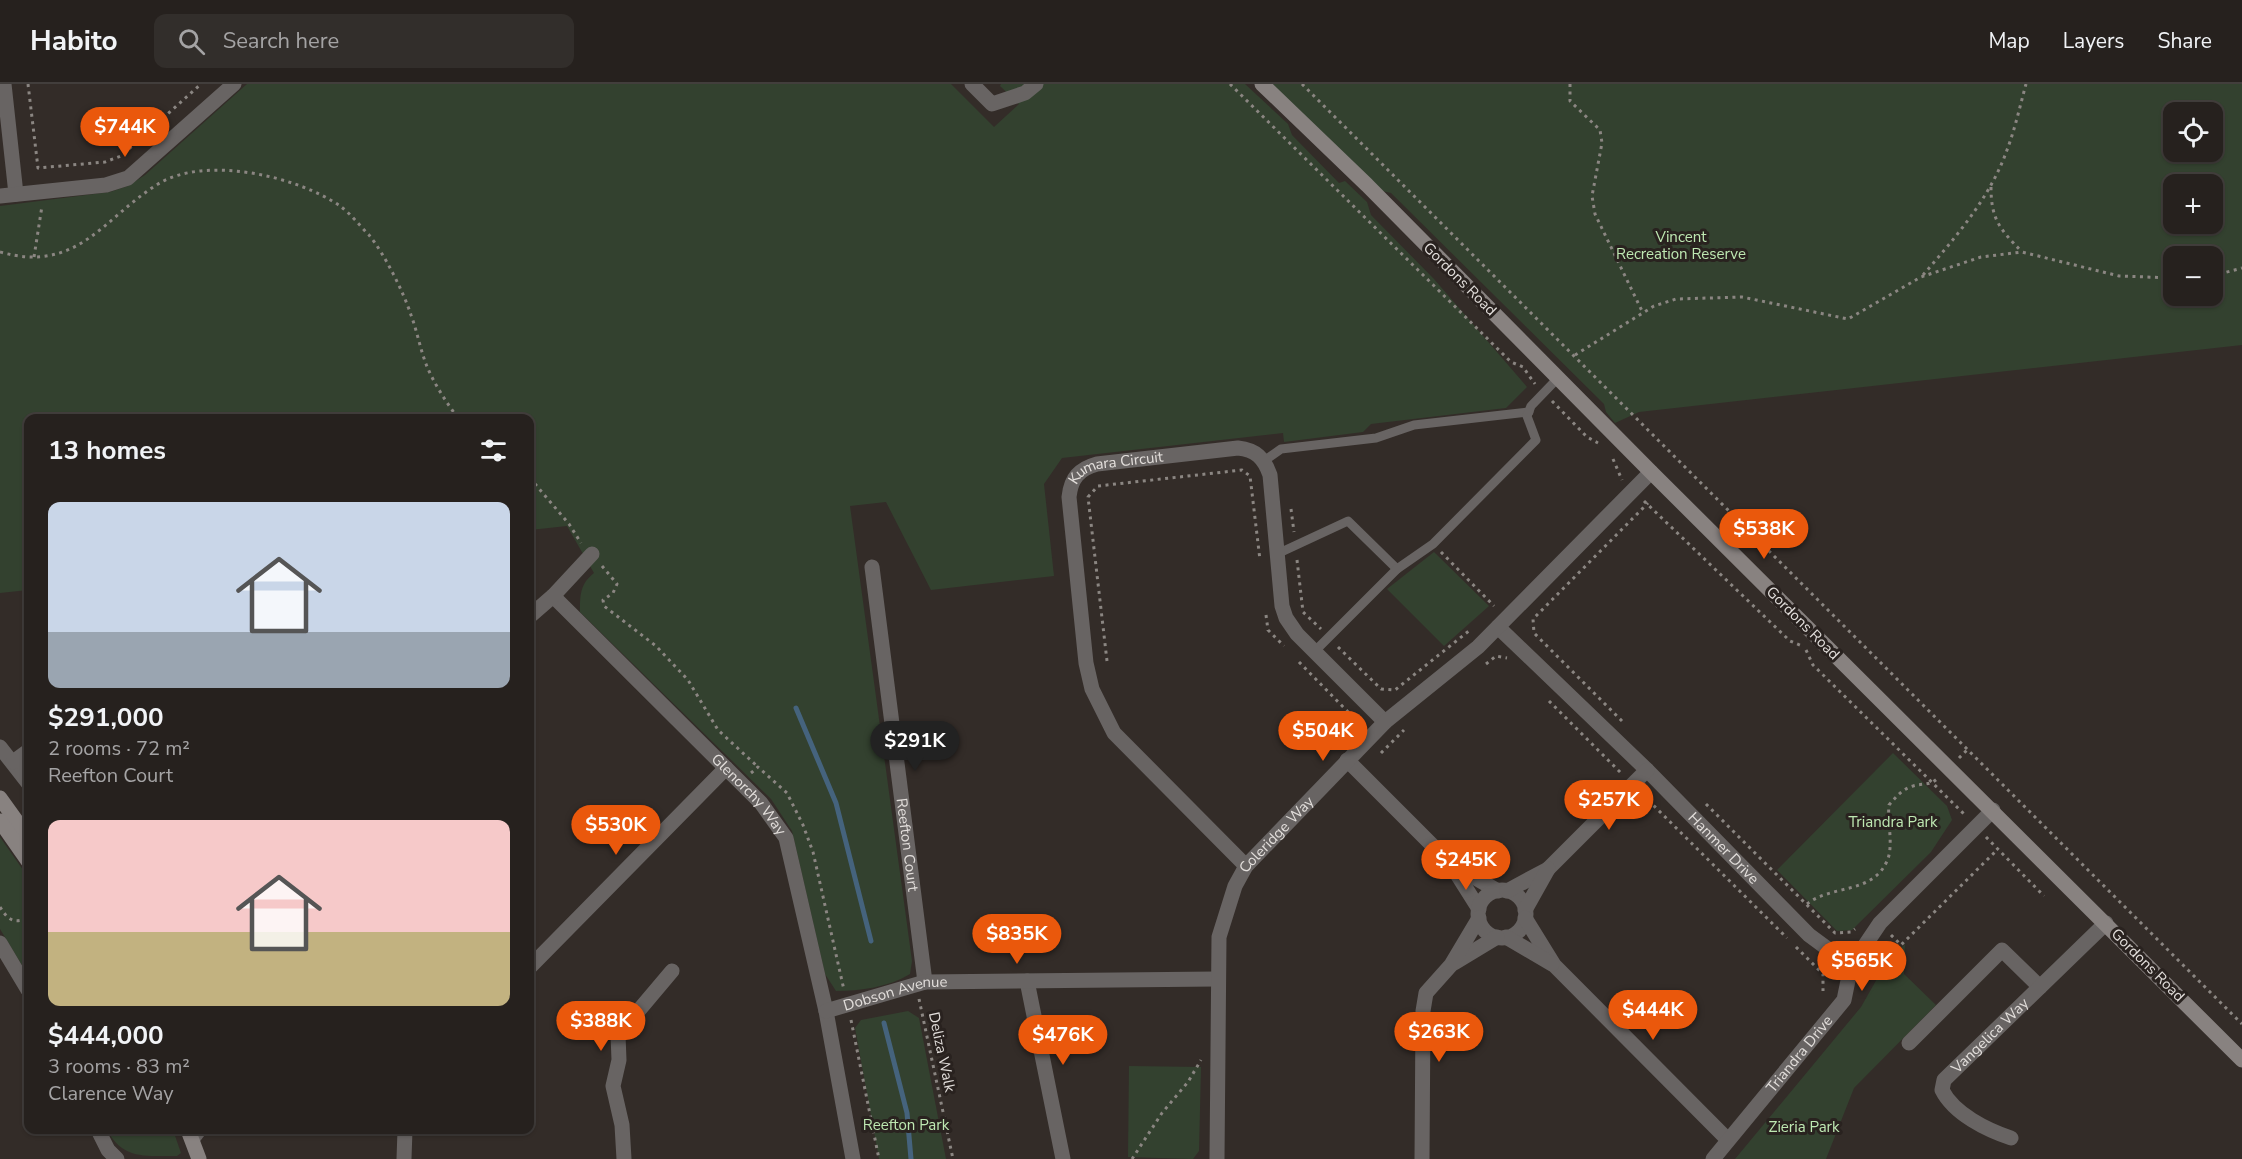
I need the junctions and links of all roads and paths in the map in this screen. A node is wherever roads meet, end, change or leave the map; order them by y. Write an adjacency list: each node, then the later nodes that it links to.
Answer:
1 (4, 84): 13 (street)
2 (28, 84): 3 (path)
3 (201, 84)
4 (234, 84): 12 (street)
5 (972, 84): 6 (street)
6 (1036, 84)
7 (1262, 84): 24 (street, Gordons Road)
8 (1302, 84): 23 (path)
9 (1570, 84): 22 (path)
10 (2026, 84): 11 (path)
11 (1990, 185): 16 (path); 20 (path)
12 (42, 192): 13 (street); 17 (path)
13 (16, 194): 14 (street)
14 (0, 196)
15 (0, 252): 17 (path)
16 (2022, 252): 20 (path); 21 (path)
17 (34, 257): 26 (path)
18 (2242, 268): 19 (path)
19 (2223, 273)
20 (1922, 277): 22 (path)
21 (2163, 278)
22 (1643, 313): 23 (path)
23 (1575, 355): 48 (path)
24 (1558, 378): 25 (lane); 28 (street, Gordons Road)
25 (1529, 412): 27 (lane); 31 (lane)
26 (456, 414)
27 (1264, 461): 33 (street); 65 (street, Kumara Circuit)
28 (1651, 472): 41 (street, Coleridge Way); 53 (street, Gordons Road)
29 (534, 483): 32 (path)
30 (1648, 502): 46 (path)
31 (1433, 544): 35 (lane); 39 (path)
32 (592, 554): 37 (street); 52 (path)
33 (1277, 554): 35 (lane); 42 (street)
34 (872, 567): 86 (street, Reefton Court)
35 (1397, 569): 42 (lane)
36 (1261, 571): 43 (path)
37 (553, 596): 40 (street); 54 (street, Glenorchy Way)
38 (1265, 606): 44 (path)
39 (1494, 606)
40 (534, 613)
41 (1498, 627): 45 (street, Coleridge Way); 55 (street, Hanmer Drive)
42 (1314, 652): 45 (street)
43 (1107, 661)
44 (1354, 718)
45 (1385, 722): 50 (street, Coleridge Way)
46 (1626, 725)
47 (0, 747): 51 (street)
48 (1968, 748): 53 (path); 89 (path)
49 (24, 754): 51 (street)
50 (1347, 760): 64 (street); 65 (street, Coleridge Way)
51 (14, 762): 56 (street)
52 (758, 767)
53 (1949, 767): 59 (street, Gordons Road); 68 (path)
54 (726, 768): 78 (street); 88 (street, Glenorchy Way)
55 (1647, 770): 66 (street); 81 (street, Hanmer Drive)
56 (24, 777)
57 (0, 798): 61 (street)
58 (1700, 799): 68 (path)
59 (1993, 810): 73 (street, Triandra Drive); 74 (street, Gordons Road)
60 (0, 821): 63 (street)
61 (24, 831)
62 (1997, 850): 73 (path)
63 (24, 855)
64 (1450, 863): 67 (street); 70 (street)
65 (1246, 866): 83 (street, Coleridge Way)
66 (1548, 869): 67 (street); 71 (street)
67 (1502, 891): 70 (street); 71 (street)
68 (1807, 904): 75 (path)
69 (0, 907): 72 (path)
70 (1479, 913): 76 (street); 79 (street)
71 (1525, 914): 76 (street); 80 (street)
72 (24, 919)
73 (1880, 923): 81 (street, Triandra Drive)
74 (2106, 923): 87 (street, Vangelica Way); 92 (street, Gordons Road)
75 (1857, 926)
76 (1502, 937): 79 (street); 80 (street)
77 (0, 943): 85 (street)
78 (534, 963)
79 (1451, 965): 107 (street)
80 (1554, 965): 97 (street)
81 (1851, 966): 97 (street, Triandra Drive)
82 (672, 971): 101 (street)
83 (1216, 979): 84 (street, Dobson Avenue); 91 (street, Coleridge Way)
84 (1027, 981): 86 (street, Dobson Avenue); 104 (street)
85 (24, 983)
86 (921, 983): 88 (street, Dobson Avenue); 103 (path, Deliza Walk)
87 (2040, 987): 90 (street); 96 (street, Vangelica Way)
88 (826, 1011): 102 (street, Glenorchy Way)
89 (2242, 1024)
90 (1909, 1043)
91 (1218, 1047): 105 (path); 106 (street, Coleridge Way)
92 (2242, 1060)
93 (100, 1134): 98 (street)
94 (405, 1134): 100 (street)
95 (190, 1136): 99 (street)
96 (2011, 1138)
97 (1728, 1140): 108 (street, Triandra Drive)
98 (117, 1159)
99 (199, 1159)
100 (404, 1159)
101 (624, 1159)
102 (853, 1159)
103 (953, 1159)
104 (1063, 1159)
105 (1132, 1159)
106 (1217, 1159)
107 (1422, 1159)
108 (1713, 1159)

